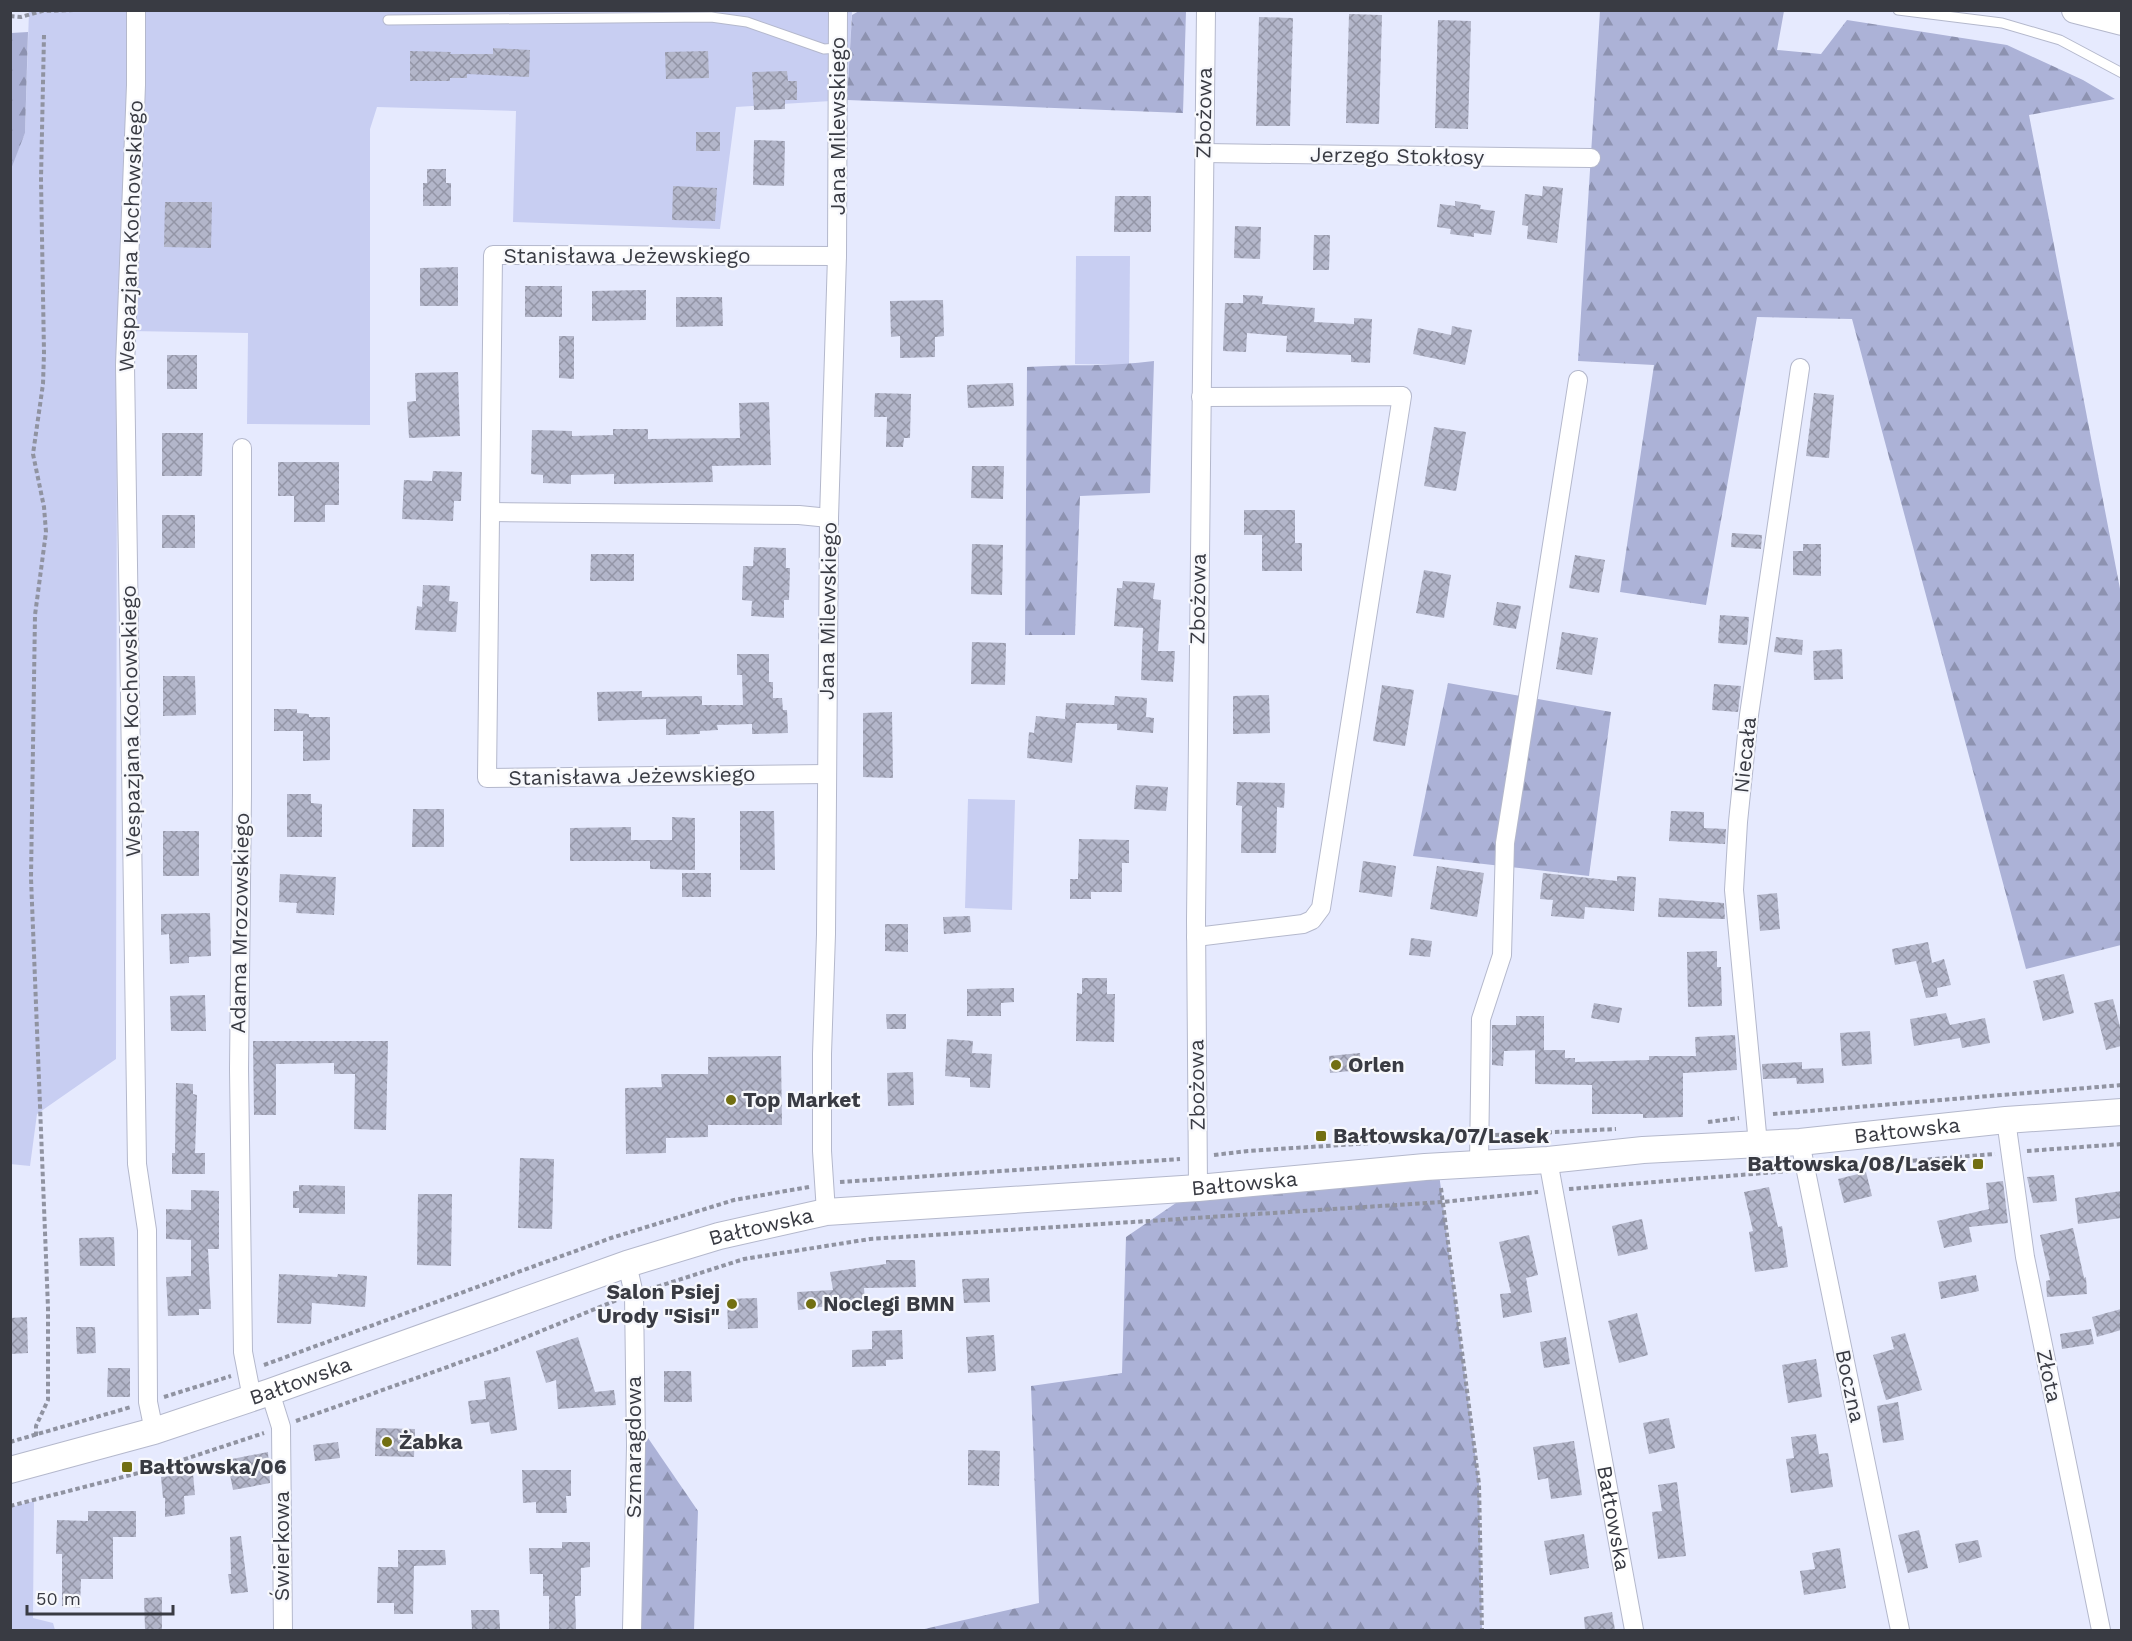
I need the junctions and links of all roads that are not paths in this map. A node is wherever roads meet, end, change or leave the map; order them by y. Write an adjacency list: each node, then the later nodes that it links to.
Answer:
1 (136, 10): 31 (street, Wespazjana Kochowskiego)
2 (838, 10): 8 (street, Jana Milewskiego)
3 (1206, 10): 10 (street, Zbożowa)
4 (1898, 10): 9 (lane)
5 (2075, 10): 7 (main road)
6 (388, 20): 8 (lane)
7 (2121, 22)
8 (838, 48): 12 (street, Jana Milewskiego)
9 (2121, 73)
10 (1204, 153): 11 (street, Jerzego Stokłosy); 15 (street, Zbożowa)
11 (1591, 158)
12 (837, 256): 17 (street, Stanisława Jeżewskiego); 18 (street, Jana Milewskiego)
13 (1800, 368): 24 (street, Niecała)
14 (1578, 380): 26 (street)
15 (1201, 397): 20 (street, Zbożowa); 20 (street)
16 (242, 448): 30 (street, Adama Mrozowskiego)
17 (491, 512): 18 (street); 19 (street, Stanisława Jeżewskiego)
18 (829, 518): 19 (street, Jana Milewskiego)
19 (826, 774): 28 (street, Jana Milewskiego)
20 (1196, 937): 27 (street, Zbożowa)
21 (2121, 1112): 22 (main road, Bałtowska)
22 (2006, 1120): 23 (main road, Bałtowska); 37 (street, Złota)
23 (1800, 1142): 24 (main road, Bałtowska); 36 (street, Boczna)
24 (1758, 1144): 25 (main road, Bałtowska)
25 (1548, 1160): 26 (main road, Bałtowska); 35 (street, Bałtowska)
26 (1479, 1163): 27 (main road, Bałtowska)
27 (1198, 1188): 28 (main road, Bałtowska)
28 (826, 1212): 29 (main road, Bałtowska)
29 (627, 1264): 30 (main road, Bałtowska); 34 (street, Szmaragdowa)
30 (261, 1395): 31 (main road, Bałtowska); 33 (street, Świerkowa)
31 (153, 1431): 32 (main road, Bałtowska)
32 (10, 1470)
33 (283, 1630)
34 (632, 1630)
35 (1634, 1630)
36 (1900, 1630)
37 (2101, 1630)

